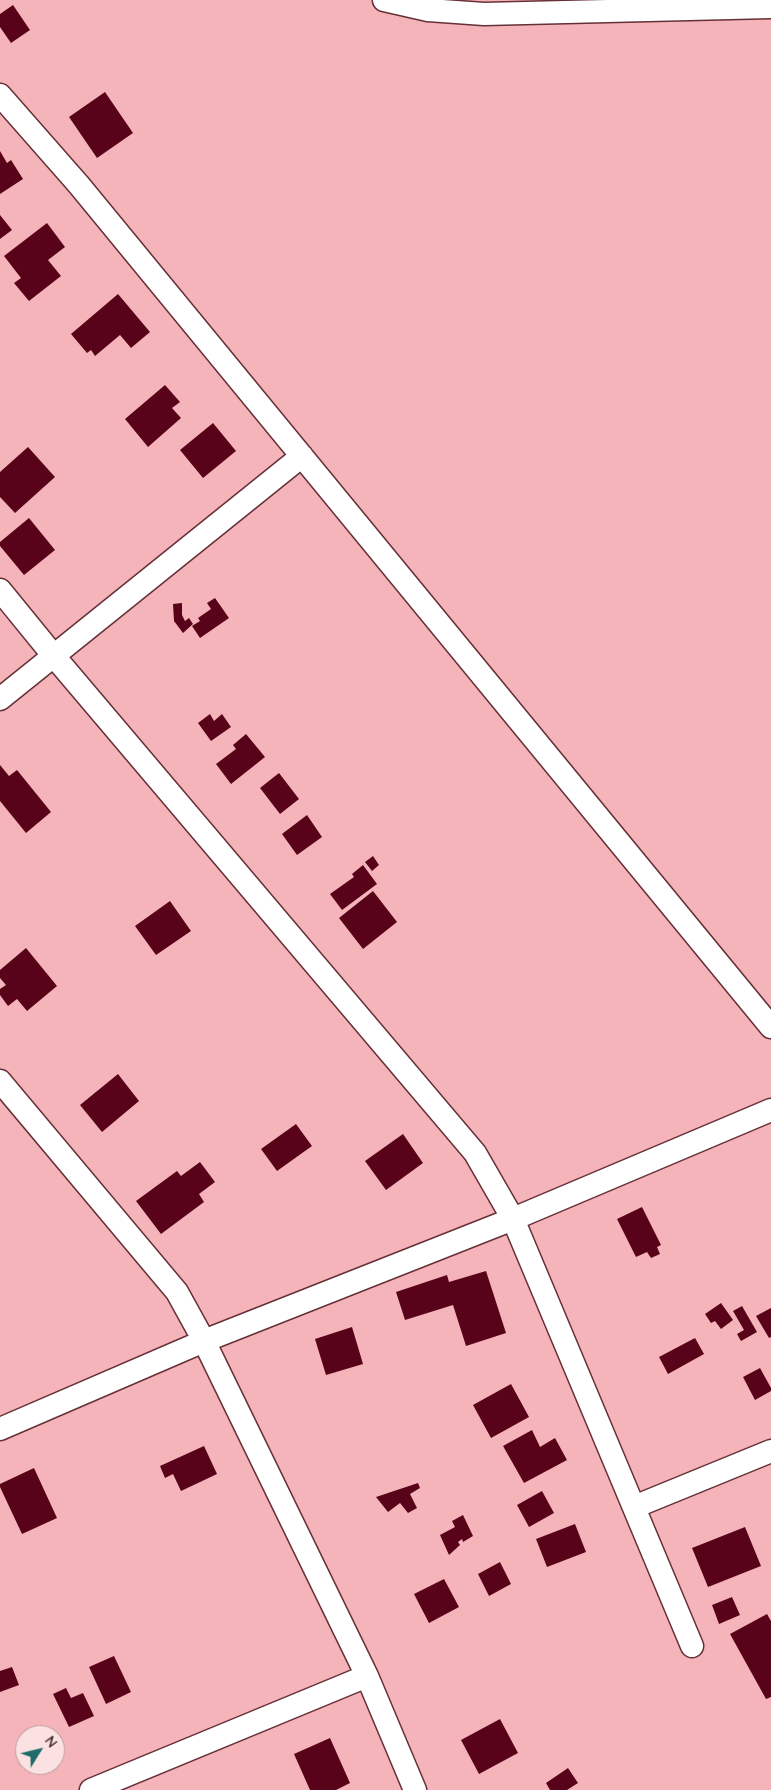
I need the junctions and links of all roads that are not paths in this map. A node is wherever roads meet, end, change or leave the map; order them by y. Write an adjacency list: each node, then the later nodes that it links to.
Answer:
1 (384, 0): 2 (street)
2 (603, 6): 3 (street)
3 (771, 7)
4 (0, 95): 5 (street)
5 (302, 456): 7 (street); 9 (street)
6 (0, 590): 7 (street)
7 (53, 655): 8 (street); 12 (street)
8 (0, 699)
9 (771, 1027)
10 (0, 1081): 13 (street)
11 (771, 1110): 12 (street)
12 (513, 1219): 13 (street); 16 (street)
13 (204, 1341): 14 (street); 18 (street)
14 (0, 1429)
15 (771, 1451): 16 (street)
16 (634, 1507): 17 (street)
17 (692, 1646)
18 (367, 1676): 19 (street); 20 (street)
19 (91, 1790)
20 (415, 1790)

